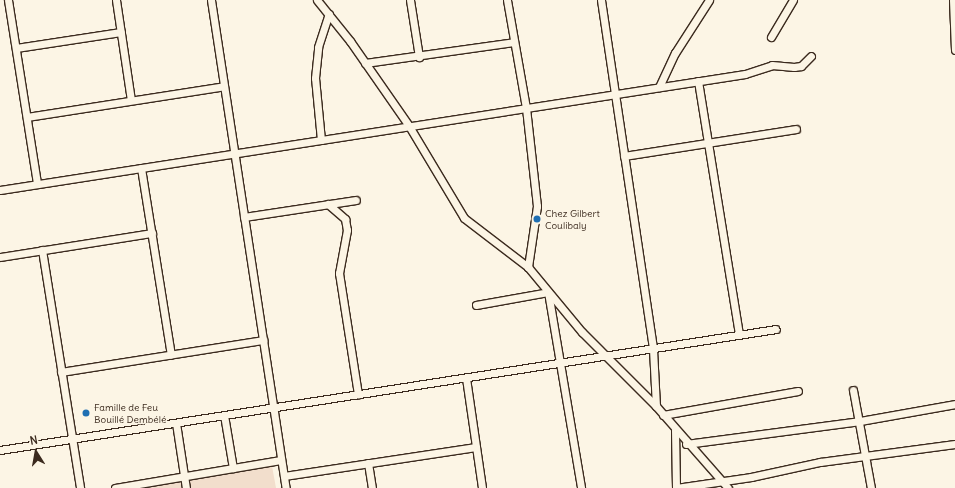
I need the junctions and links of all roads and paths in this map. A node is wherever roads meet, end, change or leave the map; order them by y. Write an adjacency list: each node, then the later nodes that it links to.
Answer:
1 (8, 0): 15 (street)
2 (116, 0): 12 (street)
3 (211, 0): 21 (street)
4 (317, 0): 11 (street)
5 (410, 0): 18 (street)
6 (507, 0): 14 (street)
7 (601, 0): 23 (street)
8 (709, 0): 22 (street)
9 (793, 0): 13 (street)
10 (953, 0): 16 (street)
11 (329, 14): 19 (street); 29 (street)
12 (121, 32): 15 (street); 24 (street)
13 (771, 37)
14 (514, 42): 18 (street); 25 (street)
15 (16, 48): 26 (street)
16 (955, 50)
17 (811, 56): 20 (street)
18 (419, 57): 19 (street)
19 (365, 63): 27 (street)
20 (698, 81): 22 (street); 30 (street)
21 (224, 86): 24 (street); 31 (street)
22 (659, 87): 23 (street)
23 (616, 94): 25 (street); 32 (street)
24 (131, 100): 26 (street)
25 (526, 108): 27 (street); 42 (street)
26 (27, 117): 34 (street)
27 (409, 126): 29 (street); 42 (street)
28 (796, 130): 30 (street)
29 (322, 140): 31 (street)
30 (708, 143): 32 (street); 46 (street)
31 (235, 153): 33 (street); 38 (street)
32 (624, 156): 48 (street)
33 (141, 168): 34 (street); 39 (street)
34 (37, 184): 35 (street)
35 (0, 190)
36 (356, 200): 37 (street)
37 (328, 204): 38 (street); 56 (street)
38 (244, 217): 47 (street)
39 (152, 232): 40 (street); 49 (street)
40 (42, 250): 41 (street); 52 (street)
41 (0, 257)
42 (528, 267): 43 (street)
43 (548, 292): 44 (street); 50 (street); 51 (street)
44 (476, 305)
45 (776, 329): 46 (street)
46 (739, 335): 48 (street)
47 (263, 340): 49 (street); 59 (street)
48 (653, 349): 50 (street); 58 (street)
49 (171, 354): 52 (street)
50 (609, 356): 51 (street); 58 (street)
51 (562, 363): 53 (street); 83 (street)
52 (62, 372): 65 (street)
53 (466, 378): 56 (street); 68 (street)
54 (798, 390): 60 (street)
55 (853, 390): 62 (street)
56 (358, 395): 59 (street)
57 (955, 404): 62 (street)
58 (656, 406): 60 (street)
59 (274, 408): 61 (street); 71 (street)
60 (663, 415): 64 (street)
61 (224, 416): 63 (street); 73 (street)
62 (860, 422): 66 (street); 70 (street)
63 (176, 423): 65 (street); 74 (street)
64 (676, 430): 66 (street); 84 (street)
65 (72, 439): 69 (street); 77 (street)
66 (686, 444): 76 (street)
67 (955, 444): 70 (street)
68 (476, 447): 72 (street); 82 (street)
69 (0, 450)
70 (867, 457): 76 (street); 86 (street)
71 (281, 460): 73 (street); 75 (street)
72 (368, 463): 75 (street); 81 (street)
73 (233, 468): 74 (street)
74 (184, 476): 78 (street); 79 (street)
75 (284, 476): 80 (street)
76 (721, 479): 84 (street); 85 (street)
77 (80, 488)
78 (115, 488)
79 (186, 488)
80 (286, 488)
81 (372, 488)
82 (482, 488)
83 (581, 488)
84 (676, 488)
85 (728, 488)
86 (871, 488)

